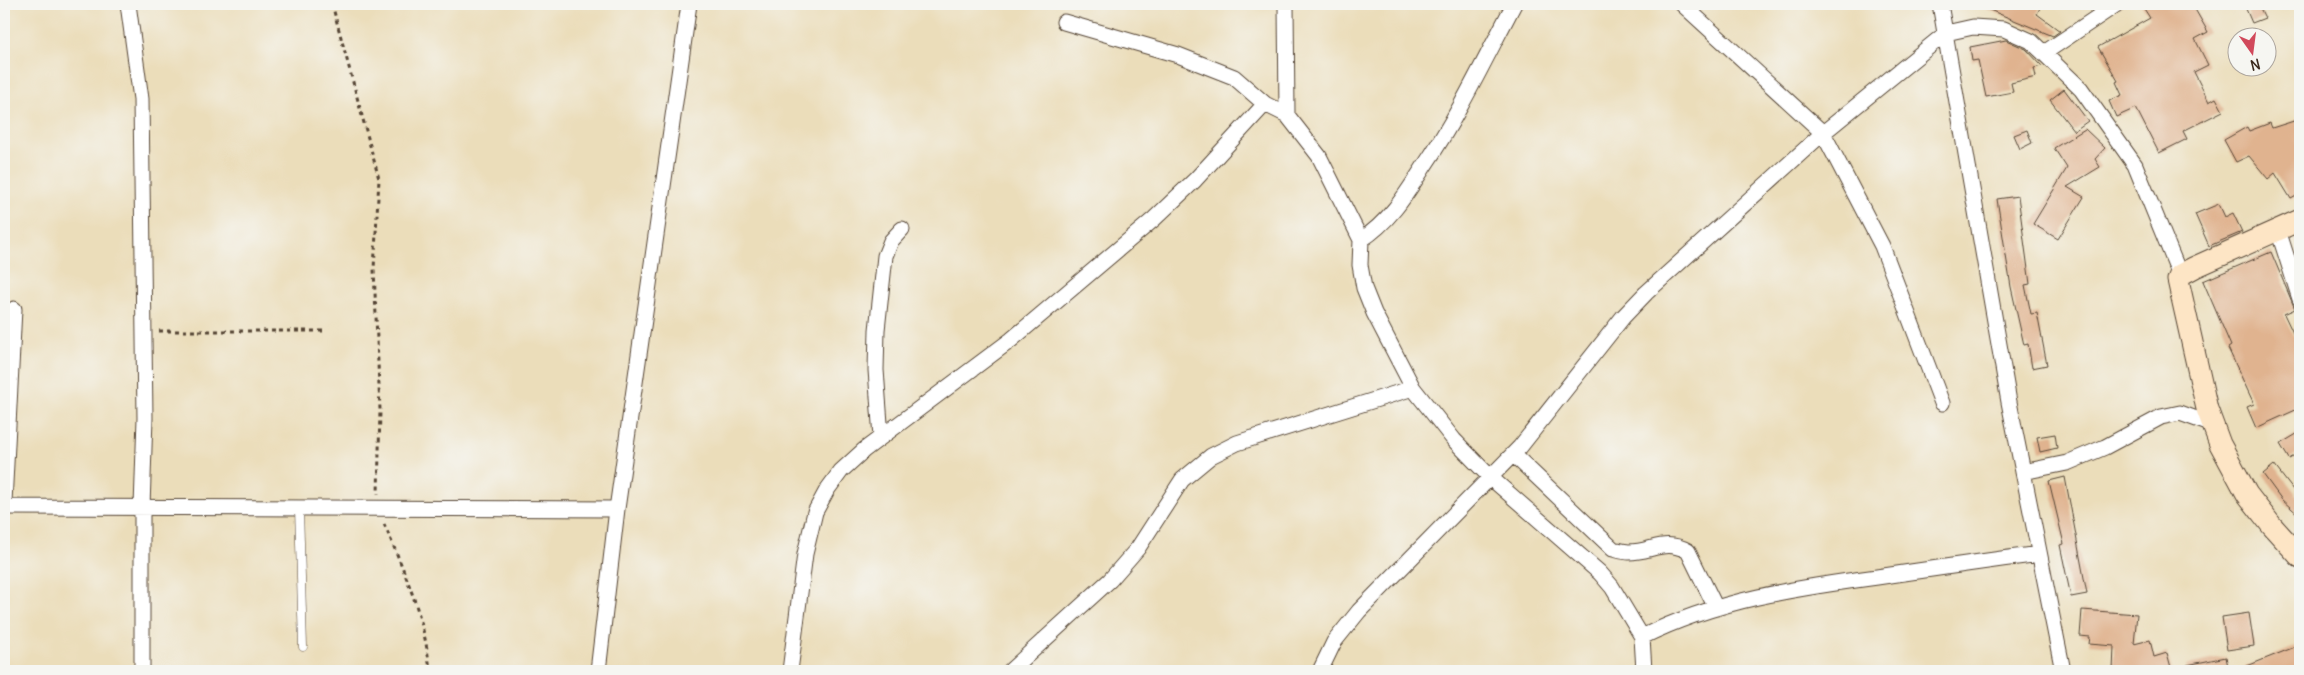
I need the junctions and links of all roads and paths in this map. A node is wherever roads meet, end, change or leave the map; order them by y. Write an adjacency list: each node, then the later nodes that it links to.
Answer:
1 (128, 4): 22 (street)
2 (332, 4): 35 (path)
3 (689, 4): 36 (street)
4 (1286, 4): 13 (street)
5 (1514, 4): 18 (street)
6 (1682, 4): 14 (street)
7 (1940, 4): 10 (street)
8 (2117, 4): 11 (street)
9 (1064, 22): 12 (street)
10 (1946, 33): 11 (street); 14 (street); 29 (street)
11 (2044, 53): 19 (street)
12 (1265, 104): 13 (street); 27 (street)
13 (1287, 115): 18 (street)
14 (1823, 134): 25 (street); 28 (street)
15 (2300, 220): 17 (street)
16 (902, 229): 27 (street)
17 (2278, 230): 19 (street); 20 (street)
18 (1361, 240): 24 (street)
19 (2180, 275): 26 (street)
20 (2300, 299)
21 (14, 309): 31 (street)
22 (143, 330): 23 (path); 33 (street)
23 (327, 331)
24 (1413, 388): 30 (street); 46 (street)
25 (1942, 403)
26 (2213, 425): 29 (street); 38 (street)
27 (881, 437): 45 (street)
28 (1513, 454): 30 (street); 39 (street)
29 (2023, 472): 37 (street)
30 (1491, 478): 40 (street); 47 (street)
31 (4, 502)
32 (4, 507): 33 (street)
33 (142, 507): 34 (street); 42 (street)
34 (299, 508): 35 (street); 41 (lane)
35 (378, 508): 36 (street); 43 (path)
36 (617, 509): 44 (street)
37 (2039, 554): 39 (street); 49 (street)
38 (2300, 557)
39 (1716, 608): 40 (street)
40 (1642, 637): 48 (street)
41 (303, 647)
42 (142, 671)
43 (430, 671)
44 (598, 671)
45 (790, 671)
46 (1010, 671)
47 (1320, 671)
48 (1644, 671)
49 (2062, 671)

